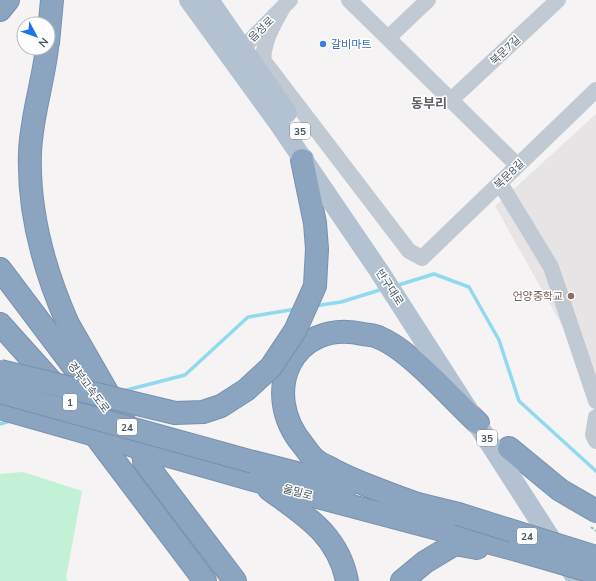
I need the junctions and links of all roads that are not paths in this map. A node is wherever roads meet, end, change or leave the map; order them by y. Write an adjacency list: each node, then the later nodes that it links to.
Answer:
1 (8, 0): 9 (highway)
2 (52, 0): 10 (highway)
3 (189, 0): 12 (main road, 반구대로 / 35)
4 (209, 0): 12 (main road, 반구대로 / 35)
5 (349, 0): 11 (street)
6 (428, 0): 11 (street)
7 (558, 0): 17 (street, 북문7길)
8 (286, 4): 12 (street, 읍성로); 14 (street)
9 (0, 10)
10 (51, 16)
11 (388, 38): 17 (street)
12 (238, 53): 15 (main road, 반구대로 / 35); 18 (main road, 반구대로 / 35)
13 (46, 56): 25 (highway)
14 (263, 60): 15 (street); 20 (street, 북문8길)
15 (271, 88): 21 (main road, 반구대로 / 35)
16 (596, 90): 19 (street, 북문8길)
17 (451, 100): 19 (street)
18 (302, 160): 21 (main road, 반구대로 / 35); 26 (highway, bridge)
19 (517, 166): 20 (street, 북문8길)
20 (500, 183): 28 (street)
21 (384, 267): 23 (main road, 반구대로 / 35)
22 (0, 269): 25 (highway, 경부고속도로)
23 (401, 294): 31 (main road, 반구대로 / 35); 33 (main road, 반구대로 / 35)
24 (0, 324): 40 (highway, 1, bridge)
25 (81, 363): 41 (highway, bridge)
26 (0, 371)
27 (0, 392): 34 (highway, 24, bridge)
28 (596, 401)
29 (0, 408): 34 (highway, 울밀로 / 24)
30 (596, 417): 32 (street)
31 (478, 424): 35 (highway); 44 (main road, 반구대로 / 35)
32 (596, 442)
33 (508, 448): 36 (highway); 45 (main road, 반구대로 / 35)
34 (254, 475): 35 (highway, 울밀로 / 24); 37 (highway, 울밀로 / 24); 42 (highway)
35 (420, 505): 37 (highway, 울밀로 / 24)
36 (596, 511)
37 (457, 531): 38 (highway, 24, bridge); 39 (highway, 24, bridge); 43 (highway)
38 (596, 557)
39 (596, 573)
40 (205, 581)
41 (235, 581)
42 (347, 581)
43 (402, 581)
44 (578, 581)
45 (595, 581)

